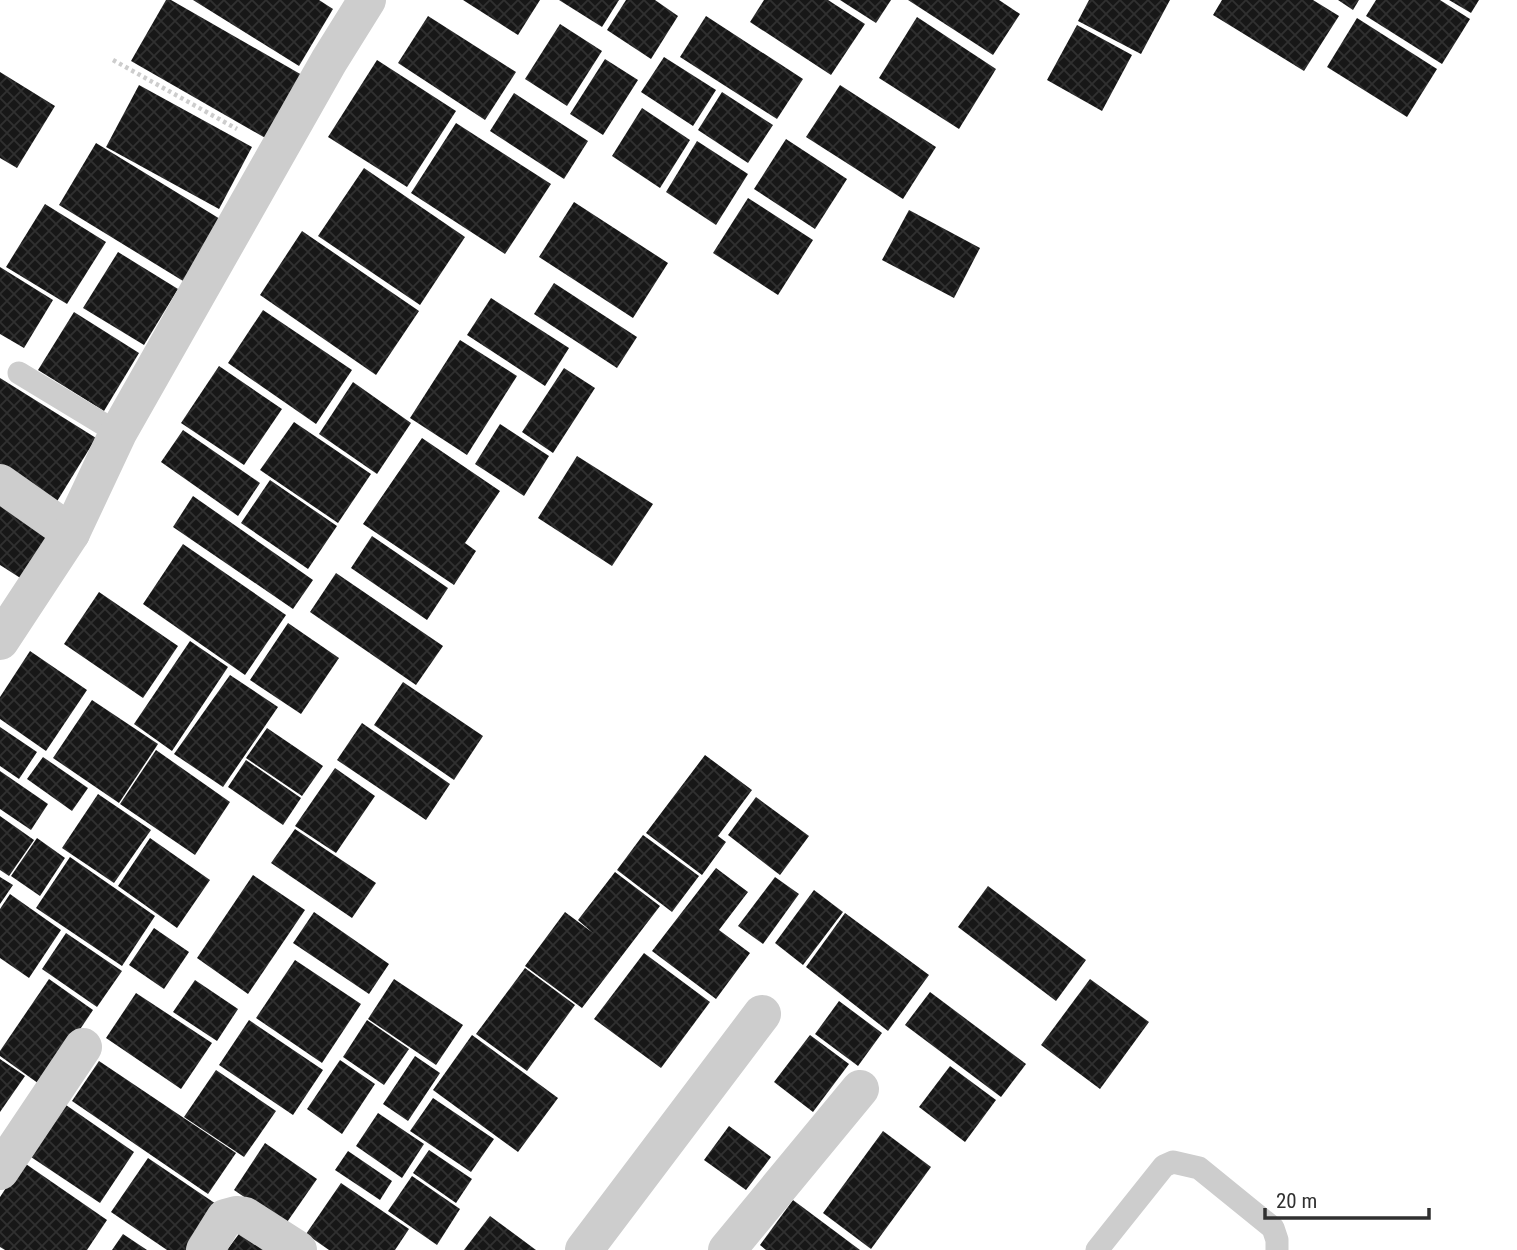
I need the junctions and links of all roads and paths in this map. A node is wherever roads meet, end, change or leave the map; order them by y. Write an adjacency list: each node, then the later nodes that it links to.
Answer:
1 (361, 2): 3 (street)
2 (113, 60): 3 (path)
3 (277, 152): 5 (street)
4 (19, 373): 5 (lane)
5 (118, 433): 7 (street)
6 (0, 483): 7 (street)
7 (71, 533): 8 (street)
8 (0, 641)
9 (762, 1014): 15 (street)
10 (83, 1047): 12 (street)
11 (860, 1089): 16 (street)
12 (0, 1171)
13 (205, 1250): 14 (street)
14 (298, 1250)
15 (584, 1250)
16 (727, 1250)
17 (1097, 1250): 18 (lane)
18 (1277, 1250)

